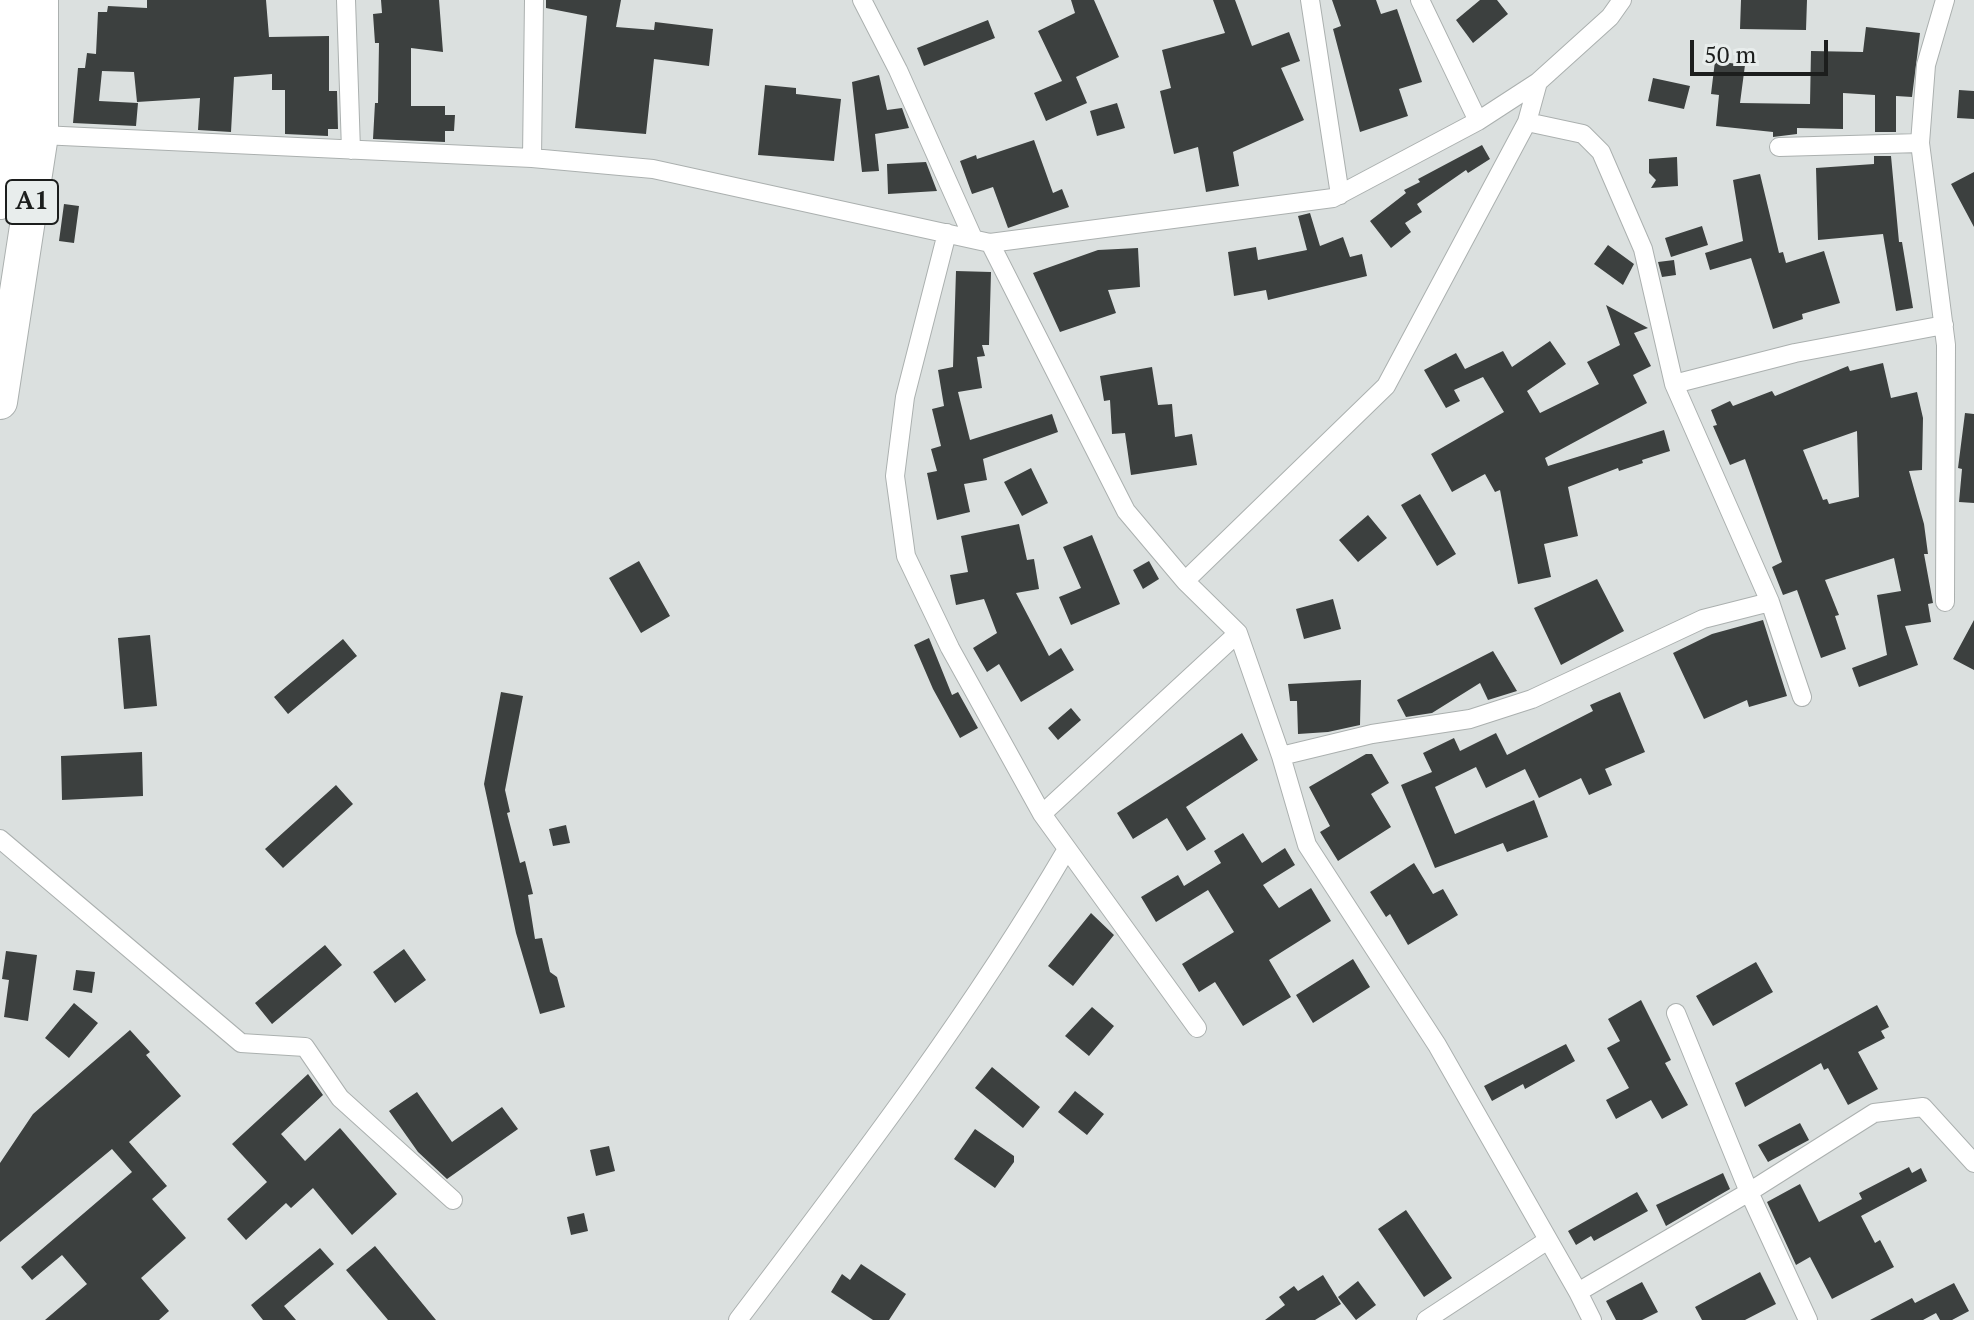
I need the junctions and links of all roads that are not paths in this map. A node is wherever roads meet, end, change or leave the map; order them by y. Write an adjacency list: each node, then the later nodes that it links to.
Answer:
1 (9, 0): 19 (highway, A1)
2 (41, 0): 13 (highway, A1)
3 (346, 0): 16 (street)
4 (534, 0): 17 (street)
5 (862, 0): 21 (street)
6 (1310, 0): 18 (street)
7 (1420, 0): 11 (street)
8 (1622, 0): 10 (street)
9 (1945, 0): 14 (street)
10 (1538, 82): 11 (street); 12 (street)
11 (1478, 121): 18 (street)
12 (1527, 122): 23 (street); 25 (street)
13 (41, 135): 16 (street); 24 (highway, A1)
14 (1920, 143): 15 (street); 22 (street)
15 (1779, 147)
16 (351, 150): 17 (street)
17 (532, 158): 20 (street)
18 (1340, 195): 21 (street)
19 (0, 202)
20 (947, 233): 21 (street); 31 (street)
21 (982, 240): 25 (street)
22 (1944, 325): 23 (street); 27 (street)
23 (1674, 384): 26 (street)
24 (0, 402)
25 (1185, 581): 28 (street)
26 (1770, 602): 29 (street); 30 (street)
27 (1945, 602)
28 (1238, 633): 30 (street); 31 (street)
29 (1802, 697)
30 (1281, 756): 39 (street)
31 (1042, 814): 33 (street)
32 (0, 839): 38 (street)
33 (1067, 849): 35 (street); 41 (street)
34 (1676, 1013): 37 (street)
35 (1197, 1028)
36 (1974, 1163): 37 (street)
37 (1749, 1192): 40 (street); 44 (street)
38 (453, 1200)
39 (1548, 1240): 40 (street); 42 (street)
40 (1578, 1292): 43 (street)
41 (738, 1320)
42 (1426, 1320)
43 (1592, 1320)
44 (1808, 1320)

